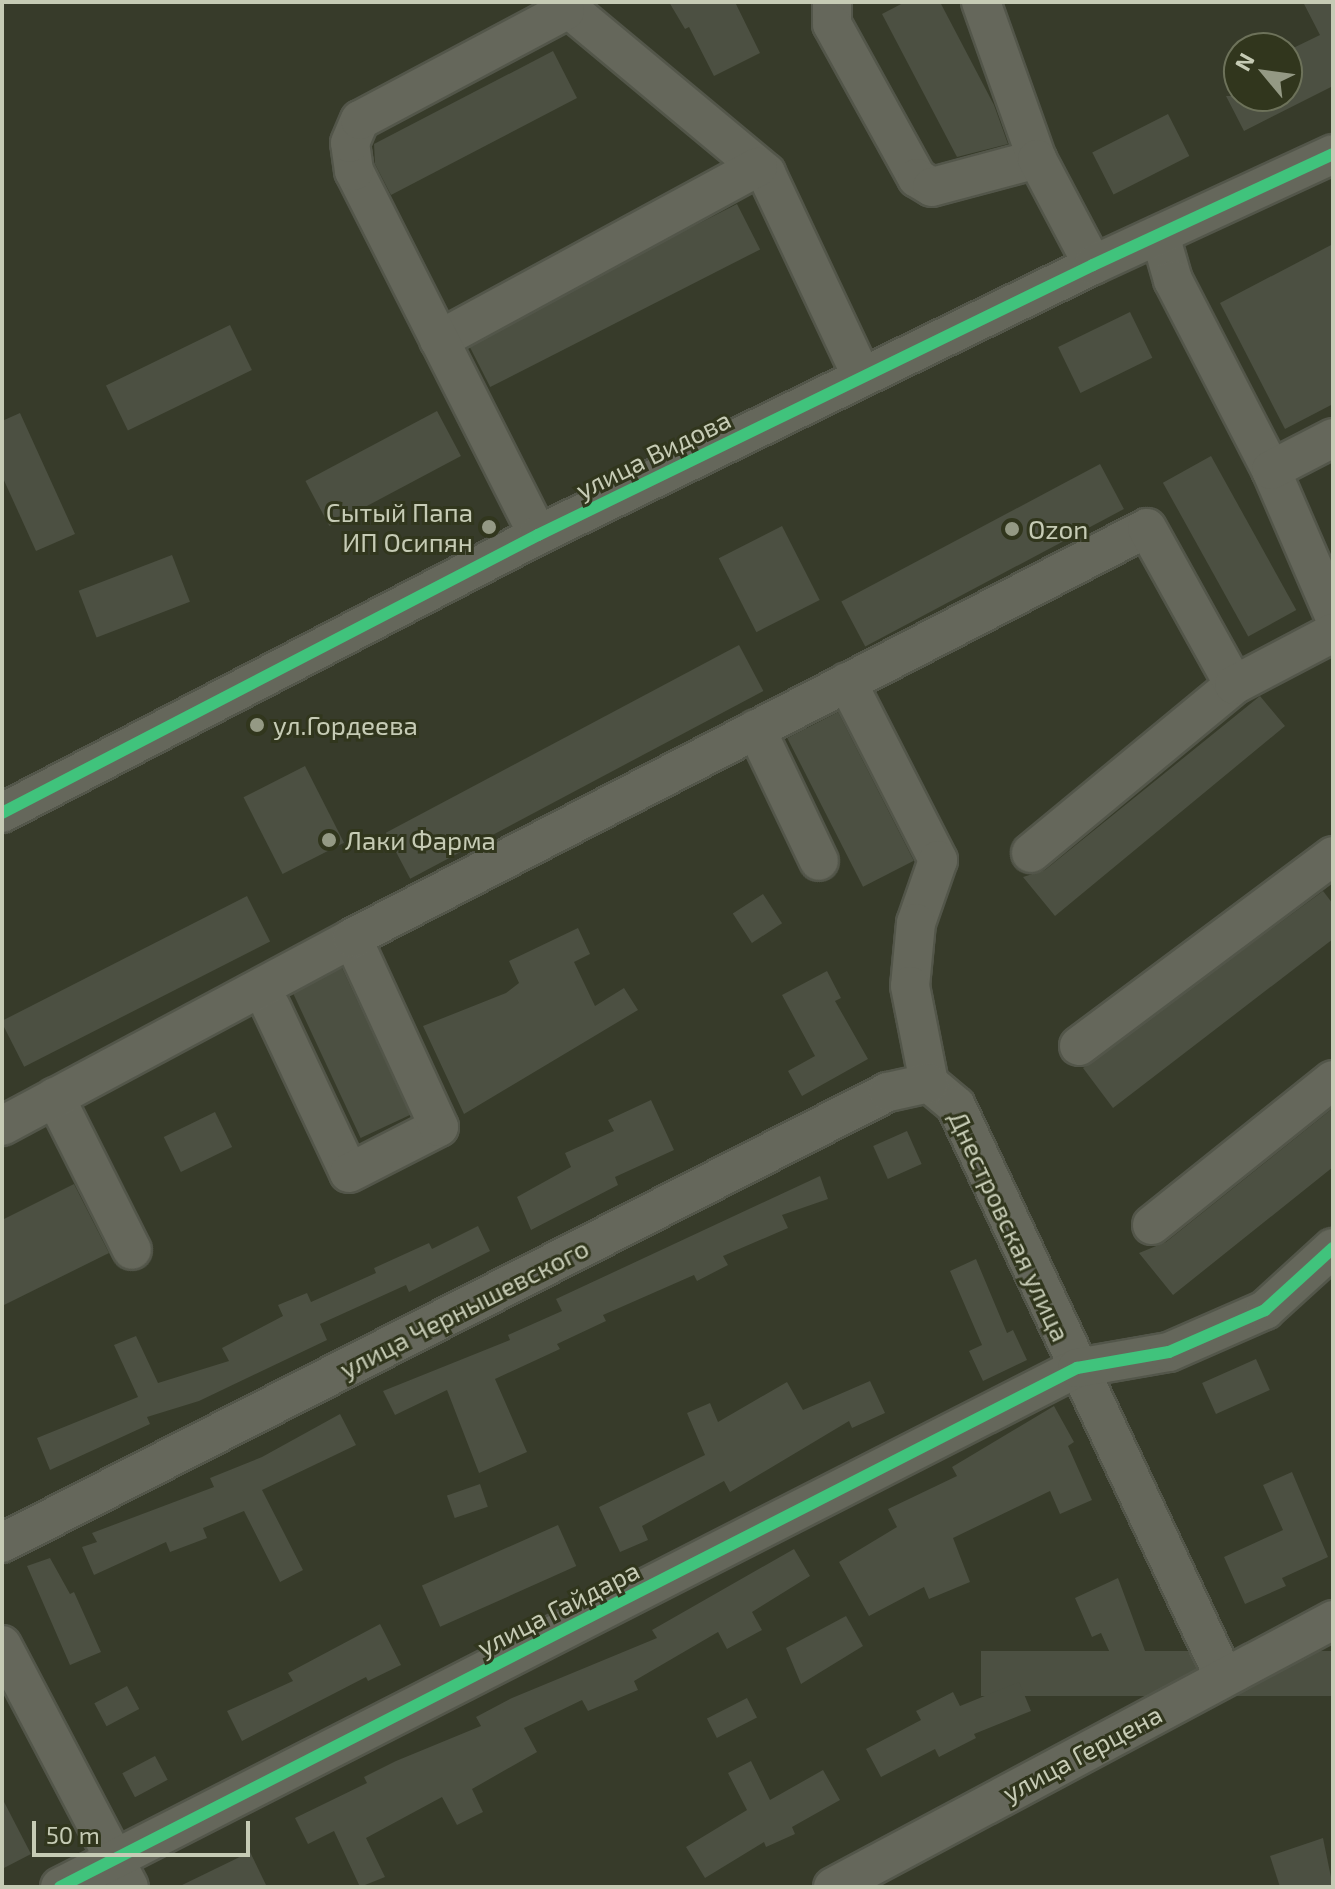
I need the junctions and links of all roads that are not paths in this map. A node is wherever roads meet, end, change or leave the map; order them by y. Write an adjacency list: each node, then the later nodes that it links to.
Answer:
1 (832, 2): 5 (street)
2 (981, 2): 5 (street)
3 (563, 6): 6 (street); 9 (street)
4 (1333, 154): 7 (street, улица Видова)
5 (1037, 159): 8 (street)
6 (758, 167): 9 (street); 10 (street)
7 (1160, 235): 8 (street, улица Видова); 12 (street)
8 (1093, 265): 10 (street, улица Видова)
9 (439, 340): 13 (street)
10 (862, 377): 13 (street, улица Видова)
11 (1333, 438): 12 (street)
12 (1271, 470): 14 (street)
13 (538, 535): 19 (street, улица Видова)
14 (1330, 596)
15 (1333, 633): 17 (street)
16 (847, 682): 17 (street); 18 (street); 27 (street, Днестровская улица)
17 (1234, 685): 20 (street)
18 (756, 729): 22 (street); 23 (street)
19 (2, 813)
20 (1031, 853)
21 (1333, 856): 25 (street)
22 (819, 861)
23 (352, 938): 24 (street); 28 (street)
24 (271, 1007)
25 (1079, 1046)
26 (1333, 1080): 30 (street)
27 (929, 1083): 33 (street, Днестровская улица); 34 (street, улица Чернышевского)
28 (55, 1097): 29 (street); 32 (street)
29 (2, 1126)
30 (1152, 1225)
31 (1333, 1248): 33 (street, улица Гайдара)
32 (132, 1250)
33 (1077, 1368): 37 (street, Днестровская улица); 38 (street, улица Гайдара)
34 (2, 1543)
35 (1333, 1620): 37 (street, улица Герцена)
36 (2, 1645): 38 (street)
37 (1224, 1677): 40 (street, улица Герцена)
38 (122, 1873): 39 (street, улица Гайдара)
39 (60, 1887)
40 (833, 1887)

